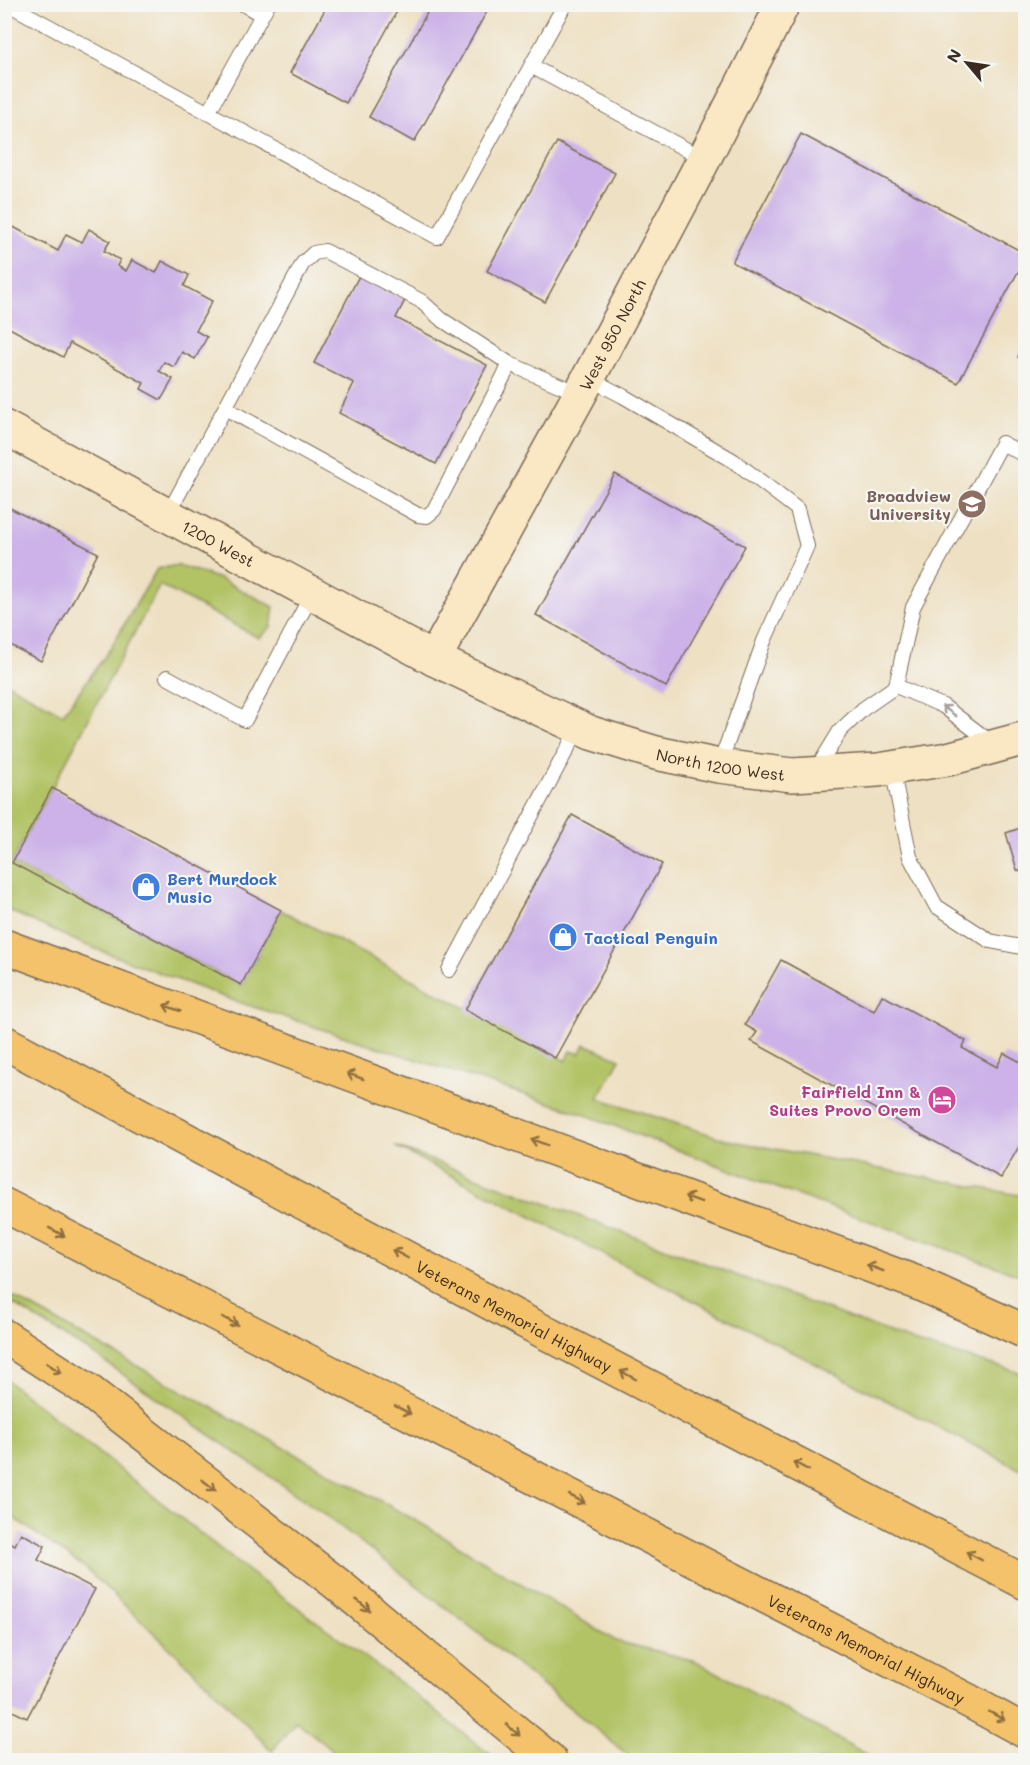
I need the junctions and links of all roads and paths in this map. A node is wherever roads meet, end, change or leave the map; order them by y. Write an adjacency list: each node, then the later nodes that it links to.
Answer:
1 (8, 4): 7 (lane)
2 (243, 4): 5 (lane)
3 (565, 4): 6 (lane)
4 (783, 4): 8 (street, West 950 North)
5 (265, 10): 7 (lane)
6 (531, 66): 7 (lane); 8 (lane)
7 (208, 113)
8 (704, 159): 10 (street, West 950 North)
9 (510, 364): 10 (lane); 11 (lane); 11 (lane)
10 (584, 386): 16 (street, West 950 North); 21 (lane)
11 (225, 408): 14 (lane)
12 (4, 427): 14 (street, 1200 West)
13 (1026, 456): 18 (lane)
14 (168, 514): 15 (street, 1200 West)
15 (313, 592): 16 (street, 1200 West); 17 (lane)
16 (434, 659): 19 (street, North 1200 West)
17 (167, 677)
18 (896, 686): 20 (lane, one-way to 18); 23 (lane)
19 (579, 727): 21 (street, North 1200 West); 26 (lane)
20 (1011, 742): 22 (street, North 1200 West)
21 (719, 766): 23 (street, North 1200 West)
22 (892, 768): 23 (street, North 1200 West); 25 (lane)
23 (815, 773)
24 (4, 946): 29 (highway, one-way to 24)
25 (1026, 948)
26 (449, 970)
27 (4, 1042): 33 (highway, Veterans Memorial Highway, one-way to 27)
28 (4, 1205): 34 (highway, Veterans Memorial Highway, one-way to 34)
29 (920, 1284): 30 (highway); 31 (highway)
30 (1026, 1318)
31 (1026, 1332)
32 (4, 1336): 35 (highway, one-way to 35)
33 (1026, 1583)
34 (1026, 1732)
35 (550, 1761)

